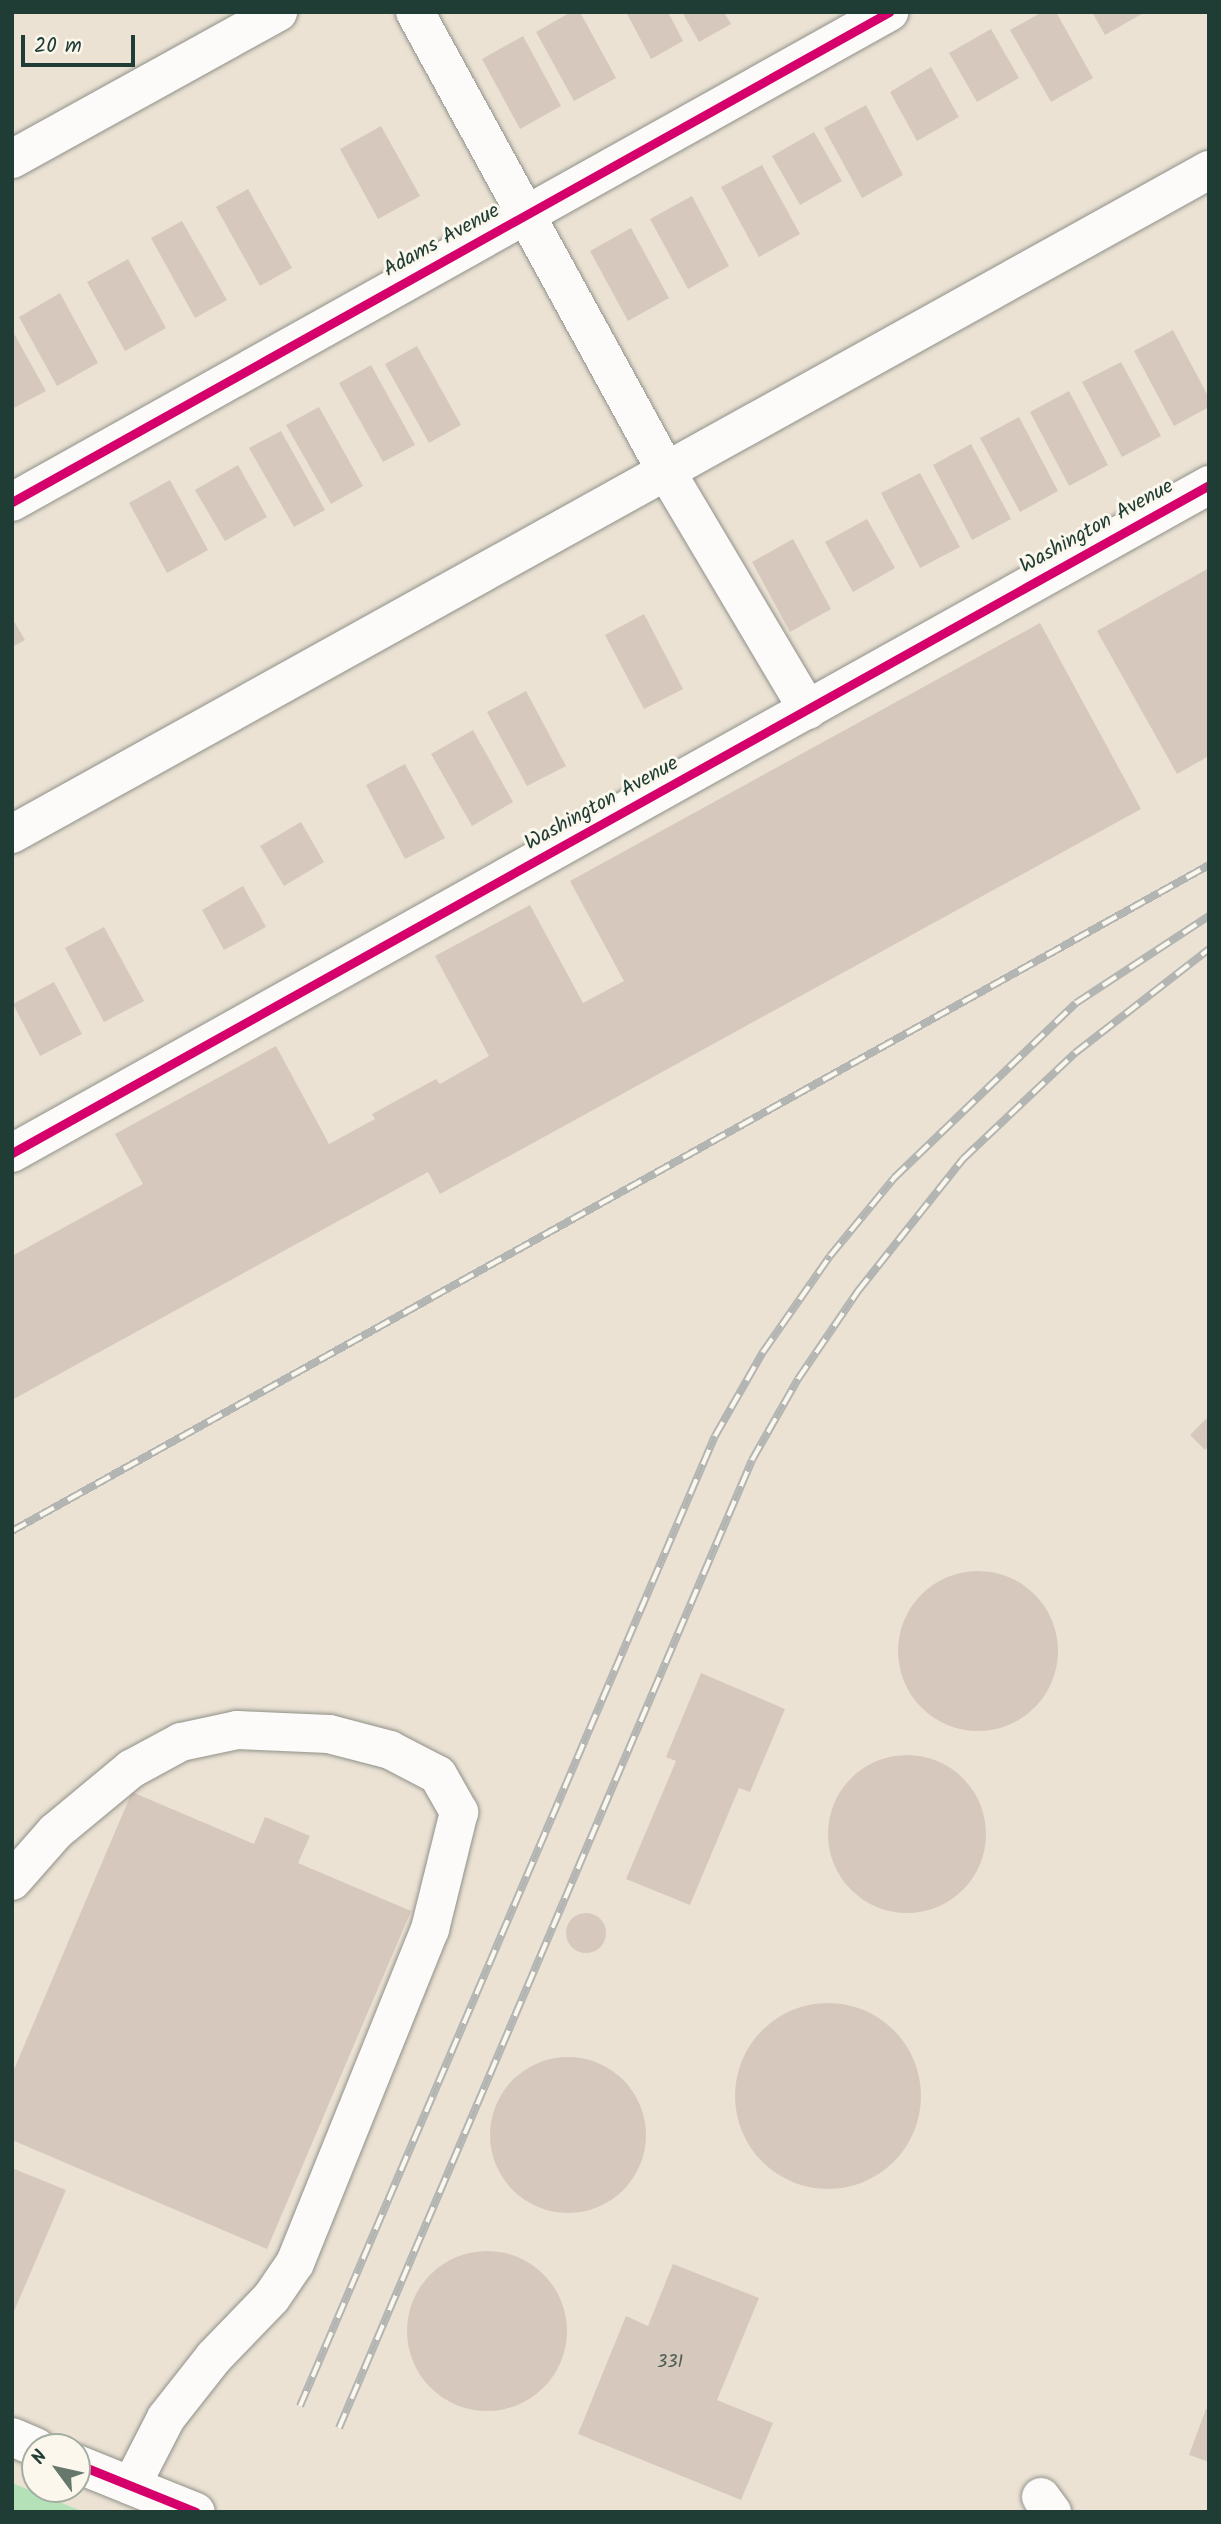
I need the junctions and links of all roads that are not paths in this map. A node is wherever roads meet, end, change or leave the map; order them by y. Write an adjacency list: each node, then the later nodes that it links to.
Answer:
1 (278, 12): 4 (street)
2 (415, 12): 6 (street)
3 (889, 12): 6 (street, Adams Avenue)
4 (12, 159)
5 (1209, 170): 7 (street)
6 (528, 213): 7 (street); 9 (street, Adams Avenue)
7 (666, 471): 10 (street); 11 (street)
8 (1209, 485): 10 (street, Washington Avenue)
9 (12, 502)
10 (808, 710): 12 (street, Washington Avenue)
11 (12, 834)
12 (12, 1153)
13 (12, 1881): 15 (street)
14 (91, 2470): 15 (street)
15 (131, 2486): 16 (street)
16 (196, 2512)

